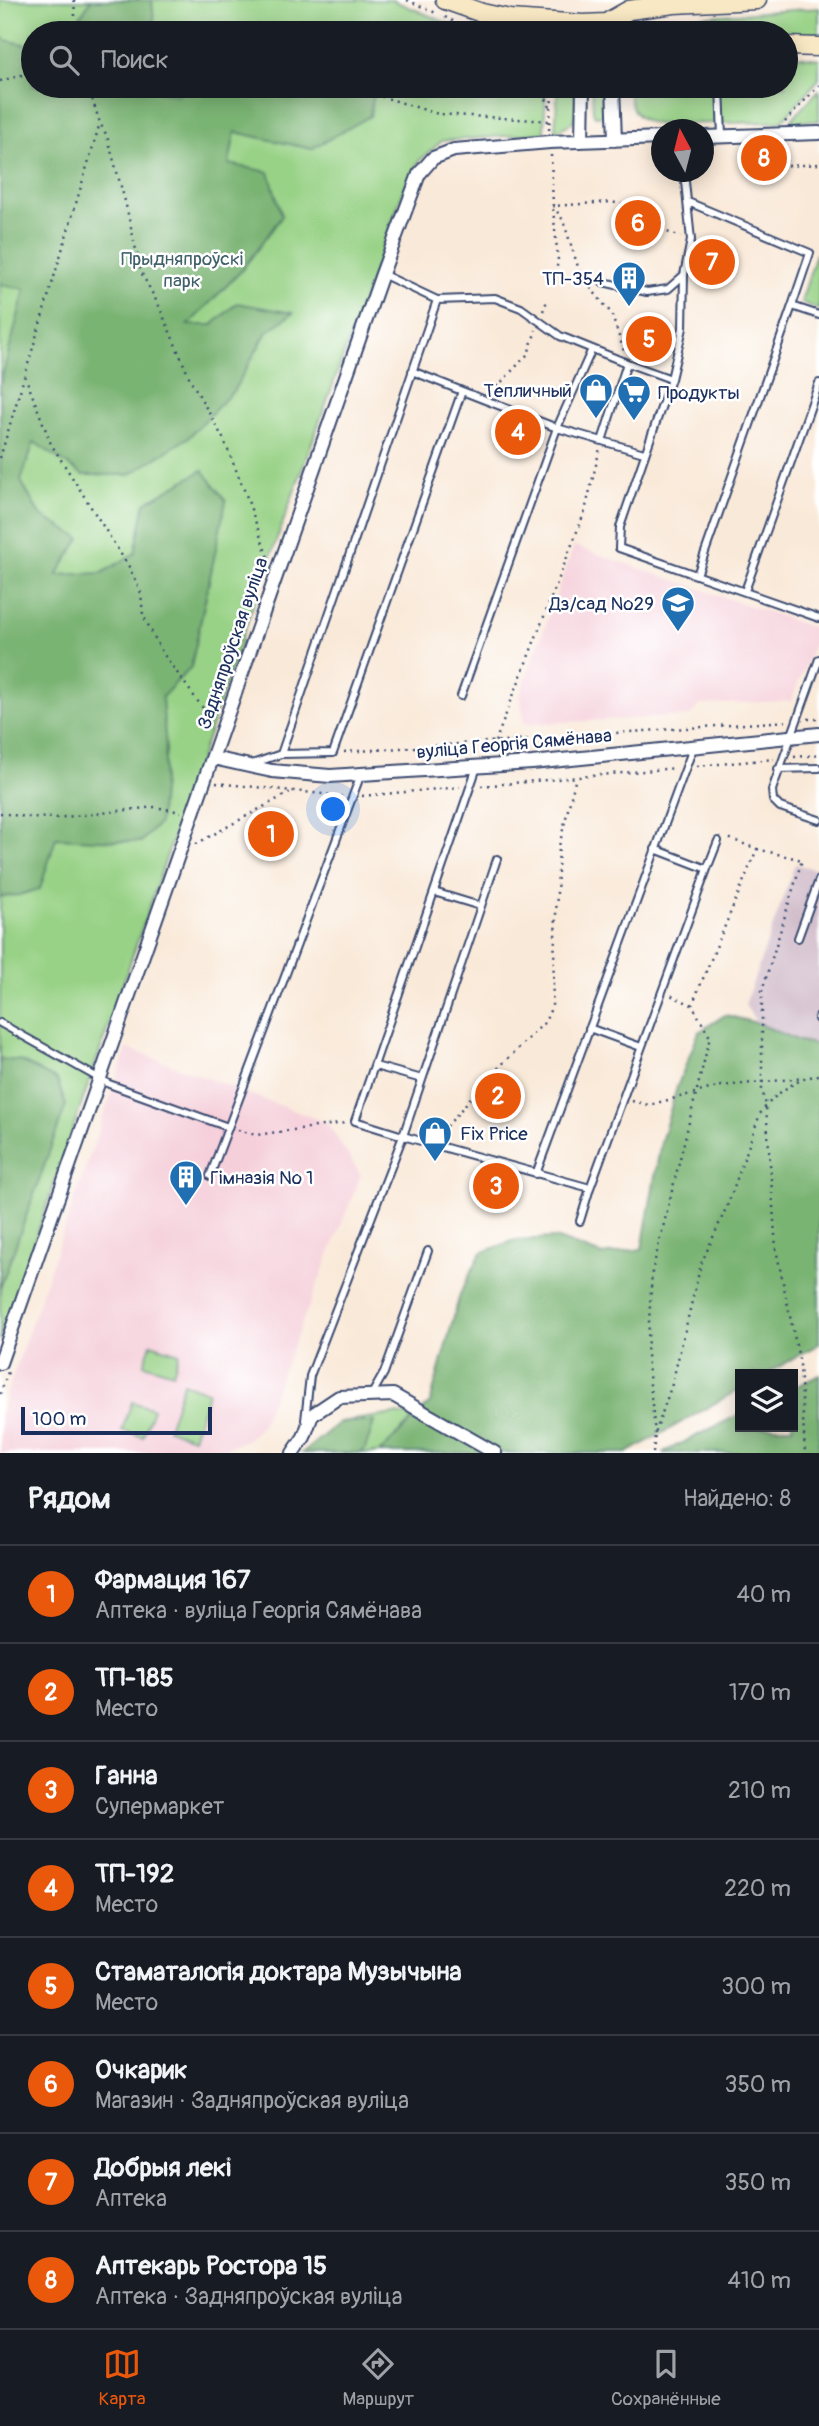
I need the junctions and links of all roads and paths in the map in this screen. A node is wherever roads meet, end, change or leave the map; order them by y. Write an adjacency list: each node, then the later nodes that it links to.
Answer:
1 (74, 0): 4 (path)
2 (444, 0): 5 (main road)
3 (757, 0): 6 (main road)
4 (75, 21)
5 (525, 21)
6 (616, 21)
7 (798, 46): 8 (main road)
8 (819, 47)
9 (21, 75): 10 (path)
10 (0, 81)
11 (819, 85): 22 (path)
12 (93, 98): 21 (path)
13 (387, 98): 20 (path)
14 (546, 98): 19 (path)
15 (552, 98): 19 (path)
16 (583, 98): 29 (street)
17 (613, 98): 28 (street)
18 (720, 98): 26 (lane)
19 (551, 110): 20 (path)
20 (550, 121): 23 (path)
21 (100, 122): 50 (path); 59 (path)
22 (784, 123)
23 (549, 130)
24 (819, 133): 26 (street)
25 (714, 136): 26 (street)
26 (722, 136)
27 (651, 138): 28 (street, Задняпроўская вуліца)
28 (615, 140): 29 (street, Задняпроўская вуліца)
29 (582, 141): 39 (street, Задняпроўская вуліца)
30 (775, 144): 32 (path)
31 (551, 152): 35 (path)
32 (819, 164)
33 (685, 182): 34 (lane)
34 (688, 202): 36 (lane); 37 (lane)
35 (553, 206): 36 (path); 41 (path); 48 (path)
36 (691, 240): 40 (lane)
37 (810, 253): 38 (lane); 44 (lane)
38 (819, 254)
39 (382, 274): 43 (lane); 65 (street, Задняпроўская вуліца)
40 (684, 275): 42 (lane); 51 (lane)
41 (555, 279)
42 (603, 282)
43 (437, 300): 46 (lane); 49 (lane)
44 (792, 306): 45 (lane); 60 (lane)
45 (819, 315)
46 (539, 321): 47 (lane); 54 (path)
47 (592, 349): 48 (lane); 55 (lane)
48 (628, 363): 51 (lane); 56 (lane)
49 (412, 371): 53 (lane); 73 (lane)
50 (25, 376): 58 (path); 65 (path)
51 (671, 379): 57 (lane)
52 (819, 383): 61 (lane)
53 (463, 391): 54 (lane); 72 (lane)
54 (484, 399): 55 (lane)
55 (556, 428): 56 (lane); 64 (lane)
56 (602, 441): 57 (lane); 70 (path)
57 (645, 453): 60 (lane)
58 (0, 458)
59 (268, 559)
60 (697, 575): 61 (lane)
61 (746, 592): 62 (lane)
62 (819, 618)
63 (819, 659): 67 (lane)
64 (461, 696)
65 (228, 714): 75 (street, Задняпроўская вуліца)
66 (819, 719): 67 (path)
67 (796, 720): 69 (lane); 70 (path)
68 (819, 734): 69 (street, вуліца Георгія Сямёнава)
69 (789, 737): 71 (street, вуліца Георгія Сямёнава); 76 (lane)
70 (496, 740): 72 (path); 78 (path)
71 (693, 746): 78 (street, вуліца Георгія Сямёнава); 79 (lane)
72 (332, 752): 73 (lane)
73 (281, 754): 77 (lane)
74 (819, 755): 76 (path)
75 (218, 759): 77 (street, вуліца Георгія Сямёнава); 85 (path); 88 (street, Задняпроўская вуліца)
76 (782, 759): 79 (path); 81 (lane)
77 (245, 766): 82 (street, вуліца Георгія Сямёнава)
78 (477, 767): 82 (street, вуліца Георгія Сямёнава); 84 (lane)
79 (686, 767): 83 (path); 92 (lane)
80 (819, 768): 81 (lane)
81 (778, 769): 89 (lane)
82 (361, 774): 86 (lane)
83 (576, 777): 84 (path); 117 (path)
84 (470, 787): 86 (path); 97 (lane)
85 (292, 791): 86 (path); 90 (path)
86 (352, 797): 115 (lane)
87 (0, 813): 88 (path)
88 (193, 813): 109 (street, Задняпроўская вуліца)
89 (819, 820)
90 (197, 833)
91 (718, 841): 93 (path); 95 (lane)
92 (656, 849): 95 (lane); 103 (lane)
93 (757, 849): 101 (path); 110 (path)
94 (497, 859): 98 (lane)
95 (707, 869): 100 (lane)
96 (819, 880): 99 (lane)
97 (434, 892): 98 (lane); 105 (lane)
98 (480, 906): 108 (lane)
99 (798, 938)
100 (662, 991): 101 (path); 104 (lane)
101 (692, 1005): 111 (path)
102 (0, 1023): 109 (lane)
103 (589, 1028): 104 (lane); 118 (lane)
104 (641, 1046): 112 (lane)
105 (375, 1066): 108 (lane); 114 (lane)
106 (819, 1075): 107 (path)
107 (811, 1077): 110 (path); 113 (path)
108 (422, 1079): 116 (lane)
109 (100, 1080): 115 (lane); 123 (street, Задняпроўская вуліца)
110 (762, 1082): 111 (path); 113 (path)
111 (695, 1094): 112 (path); 126 (path)
112 (622, 1099): 120 (lane)
113 (766, 1106): 126 (path); 131 (path)
114 (355, 1121): 115 (path); 116 (lane)
115 (228, 1127): 119 (lane)
116 (403, 1136): 117 (lane); 127 (lane)
117 (432, 1144): 118 (lane)
118 (536, 1174): 120 (lane)
119 (210, 1175)
120 (590, 1188): 121 (lane)
121 (580, 1221)
122 (428, 1251): 125 (lane)
123 (5, 1366): 124 (path)
124 (0, 1394)
125 (371, 1396): 127 (street); 129 (street)
126 (655, 1434): 130 (path)
127 (304, 1437): 128 (street)
128 (293, 1453)
129 (495, 1453)
130 (653, 1453)
131 (805, 1453)

